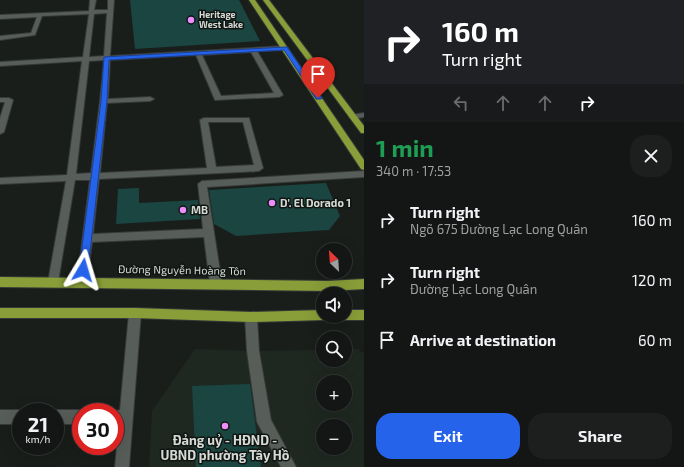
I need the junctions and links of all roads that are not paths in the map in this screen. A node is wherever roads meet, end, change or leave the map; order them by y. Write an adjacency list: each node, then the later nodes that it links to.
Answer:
1 (93, 0): 6 (street)
2 (111, 0): 5 (street)
3 (252, 0): 10 (main road)
4 (266, 0): 20 (main road)
5 (110, 11): 6 (street); 13 (street)
6 (91, 12): 7 (street); 14 (street)
7 (40, 15): 8 (street); 9 (street)
8 (0, 17)
9 (0, 38)
10 (285, 48): 11 (street); 23 (main road)
11 (253, 50): 12 (street); 12 (street)
12 (198, 53): 13 (street)
13 (106, 58): 14 (street); 18 (street)
14 (86, 59): 15 (street); 27 (street)
15 (0, 64)
16 (150, 99): 18 (street)
17 (0, 100): 22 (street)
18 (104, 101): 26 (street)
19 (364, 115): 20 (street)
20 (353, 117): 21 (main road)
21 (364, 131)
22 (0, 132)
23 (364, 167)
24 (212, 170): 24 (street); 26 (street)
25 (364, 174): 29 (street)
26 (95, 176): 27 (street); 30 (street)
27 (71, 177): 28 (street); 32 (street)
28 (0, 181)
29 (210, 233): 30 (street); 34 (street)
30 (88, 238): 33 (street)
31 (0, 282): 32 (main road, Đường Nguyễn Hoàng Tôn)
32 (53, 282): 33 (main road, Đường Nguyễn Hoàng Tôn)
33 (82, 282): 34 (main road, Đường Nguyễn Hoàng Tôn)
34 (216, 284): 35 (main road, Đường Nguyễn Hoàng Tôn)
35 (364, 284)
36 (0, 313): 37 (main road)
37 (135, 313): 41 (main road); 42 (street)
38 (316, 315): 41 (main road)
39 (352, 315): 40 (main road)
40 (364, 315)
41 (251, 316): 47 (street)
42 (123, 403)
43 (0, 417): 44 (street)
44 (12, 417)
45 (122, 455): 46 (street)
46 (122, 467)
47 (289, 467)

